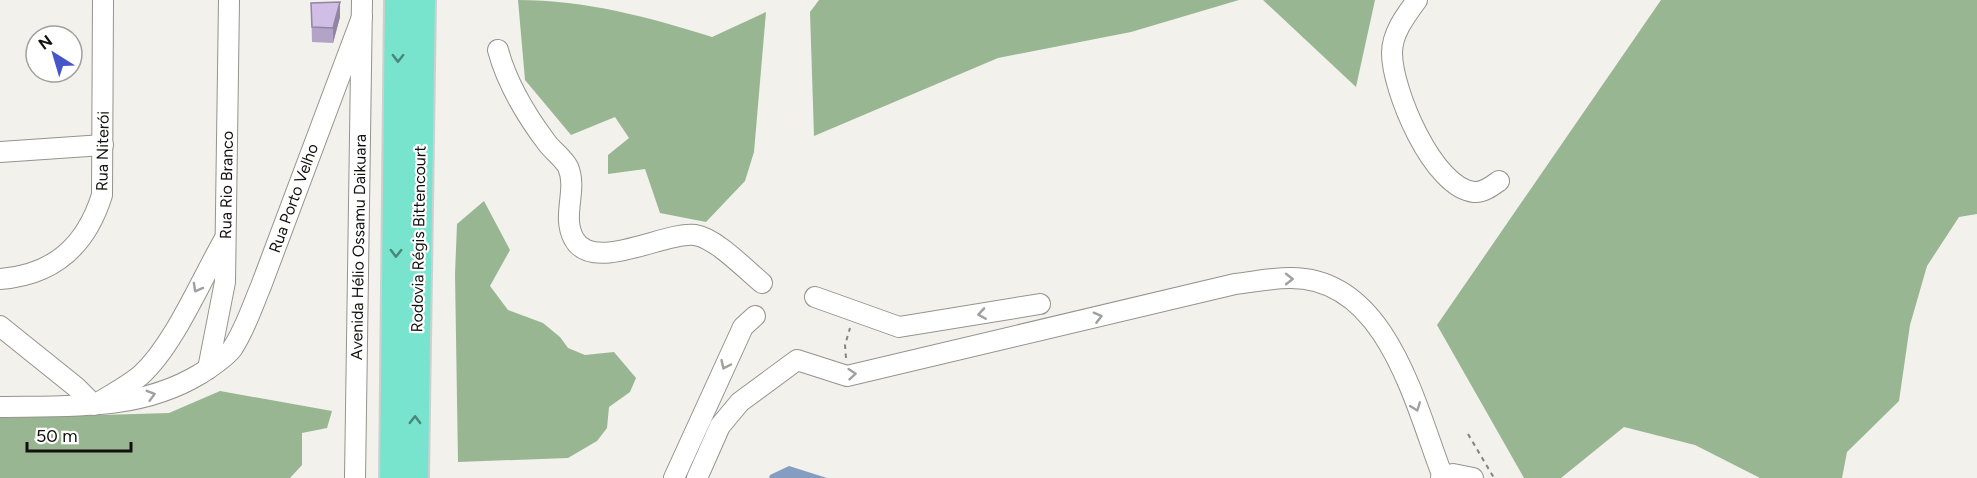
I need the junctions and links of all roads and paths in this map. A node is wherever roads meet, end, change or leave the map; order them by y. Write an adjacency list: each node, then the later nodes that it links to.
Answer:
1 (103, 0): 8 (street, Rua Niterói)
2 (229, 0): 11 (street, Rua Rio Branco)
3 (399, 0): 24 (highway, Rodovia Régis Bittencourt, one-way to 24)
4 (421, 0): 27 (highway, Rodovia Régis Bittencourt, one-way to 4)
5 (1418, 0): 10 (street)
6 (362, 8): 19 (street, Rua Porto Velho); 26 (street, Avenida Hélio Ossamu Daikuara)
7 (498, 50): 13 (street)
8 (103, 145): 9 (street); 12 (street, Rua Niterói)
9 (0, 152)
10 (1499, 181)
11 (225, 237): 19 (street, Rua Rio Branco); 21 (street, one-way to 21)
12 (0, 279)
13 (762, 283)
14 (815, 297): 16 (street)
15 (1040, 304): 16 (street, one-way to 16)
16 (862, 315): 20 (path)
17 (756, 316): 28 (street, one-way to 28)
18 (0, 326): 21 (street)
19 (208, 369): 21 (street, Rua Porto Velho, one-way to 19)
20 (854, 375): 25 (street, one-way to 25); 29 (street)
21 (94, 405): 22 (street, Rua Porto Velho)
22 (0, 408)
23 (1468, 434): 31 (path)
24 (388, 471)
25 (1442, 477): 30 (street)
26 (355, 478)
27 (414, 478)
28 (674, 478)
29 (697, 478)
30 (1473, 478)
31 (1494, 478)

